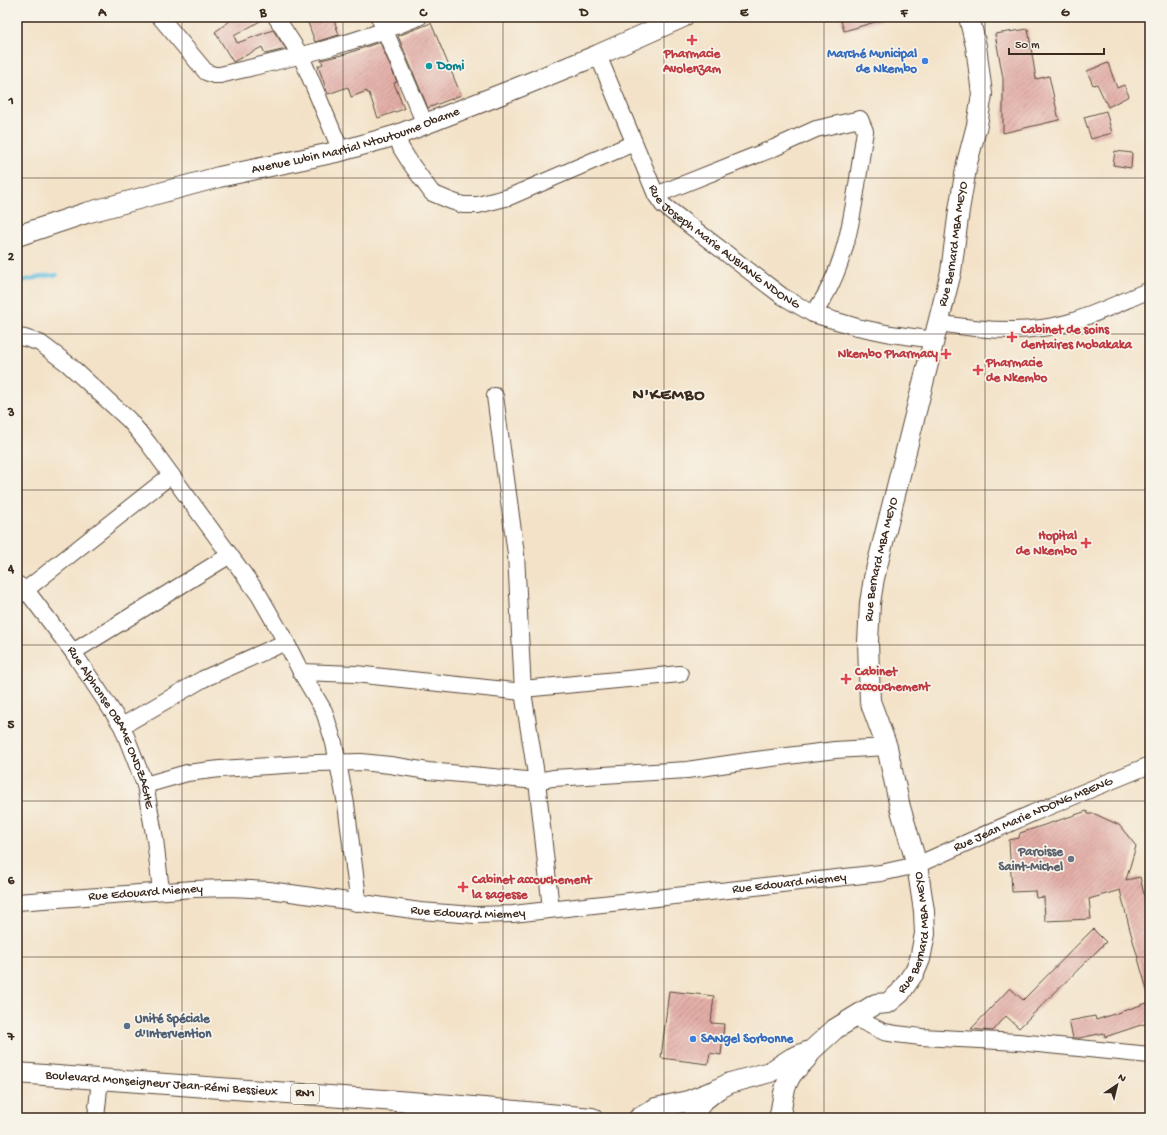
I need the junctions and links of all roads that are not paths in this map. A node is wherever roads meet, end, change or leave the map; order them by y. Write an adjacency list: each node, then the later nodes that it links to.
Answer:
1 (160, 17): 8 (street)
2 (276, 17): 8 (street)
3 (419, 17): 6 (street)
4 (969, 17): 17 (main road, Rue Bernard MBA MEYO)
5 (674, 19): 7 (main road, Avenue Lubin Martial Ntoutoume Obame)
6 (382, 24): 8 (street); 9 (street)
7 (598, 55): 9 (main road, Avenue Lubin Martial Ntoutoume Obame); 11 (street, Rue Joseph Marie AUBIANG NDONG)
8 (301, 56): 12 (street)
9 (425, 124): 10 (main road, Avenue Lubin Martial Ntoutoume Obame)
10 (397, 135): 11 (street); 12 (main road, Avenue Lubin Martial Ntoutoume Obame)
11 (634, 143): 13 (street, Rue Joseph Marie AUBIANG NDONG)
12 (340, 151): 14 (main road, Avenue Lubin Martial Ntoutoume Obame)
13 (656, 195): 16 (street, Rue Joseph Marie AUBIANG NDONG); 16 (street)
14 (17, 236)
15 (1150, 290): 17 (street, Rue Joseph Marie AUBIANG NDONG)
16 (813, 314): 17 (street, Rue Joseph Marie AUBIANG NDONG)
17 (936, 331): 29 (main road, Rue Bernard MBA MEYO)
18 (20, 340): 20 (street)
19 (495, 396): 27 (street)
20 (171, 475): 21 (street); 22 (street)
21 (230, 555): 23 (street); 24 (street)
22 (20, 590): 24 (street, Rue Alphonse OBAME ONDZAGHE)
23 (286, 642): 25 (street); 28 (street)
24 (73, 652): 28 (street, Rue Alphonse OBAME ONDZAGHE)
25 (301, 672): 27 (street); 30 (street)
26 (680, 674): 27 (street)
27 (523, 690): 33 (street)
28 (122, 726): 34 (street, Rue Alphonse OBAME ONDZAGHE)
29 (887, 747): 33 (street); 35 (main road, Rue Bernard MBA MEYO)
30 (338, 763): 33 (street); 34 (street); 38 (street)
31 (1150, 765): 32 (street, Rue Jean Marie NDONG MBENG)
32 (1142, 773): 35 (street, Rue Jean Marie NDONG MBENG)
33 (537, 781): 39 (street)
34 (145, 785): 36 (street, Rue Alphonse OBAME ONDZAGHE)
35 (917, 865): 39 (street, Rue Edouard Miemey); 40 (main road, Rue Bernard MBA MEYO)
36 (161, 891): 37 (street, Rue Edouard Miemey); 38 (street, Rue Edouard Miemey)
37 (17, 902)
38 (356, 903): 39 (street, Rue Edouard Miemey)
39 (551, 909)
40 (855, 1018): 41 (main road, Rue Bernard MBA MEYO); 42 (street)
41 (812, 1050): 45 (main road); 47 (main road)
42 (1150, 1055)
43 (17, 1074): 44 (main road, Boulevard Monseigneur Jean-Rémi Bessieux / RN1)
44 (100, 1079): 48 (street); 49 (main road, Boulevard Monseigneur Jean-Rémi Bessieux / RN1)
45 (743, 1080): 46 (main road); 47 (main road)
46 (718, 1089): 50 (main road); 51 (main road)
47 (784, 1109)
48 (96, 1118)
49 (592, 1118)
50 (639, 1118)
51 (693, 1118)

